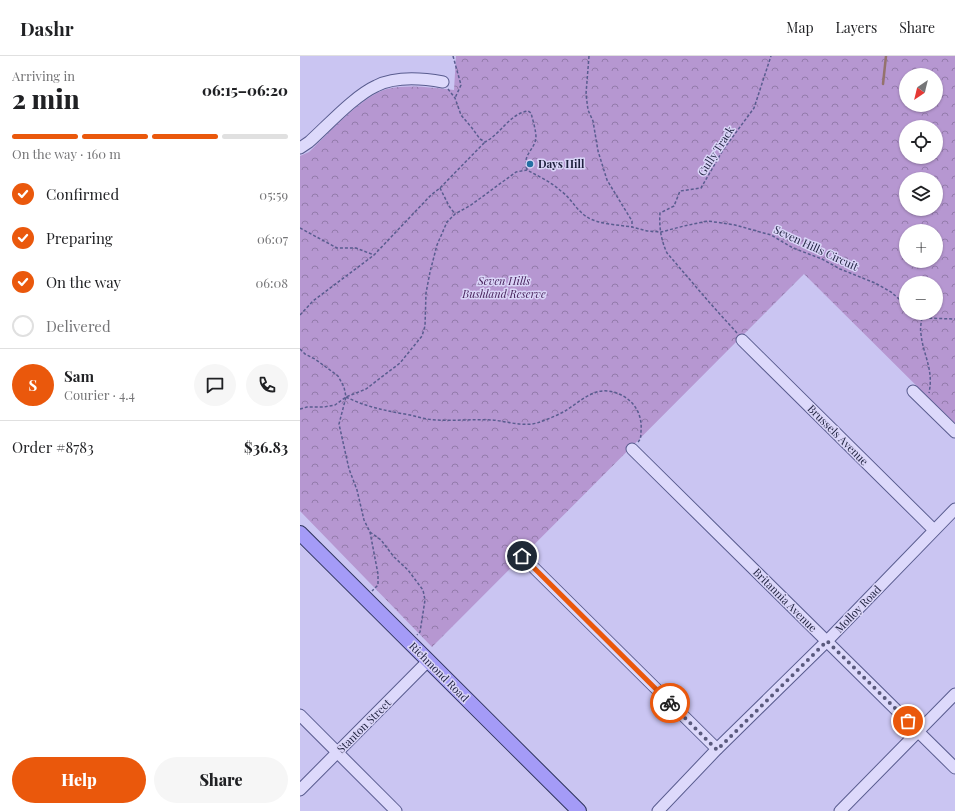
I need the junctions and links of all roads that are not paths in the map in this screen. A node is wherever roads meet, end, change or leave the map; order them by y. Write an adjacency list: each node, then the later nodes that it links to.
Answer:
1 (443, 82): 2 (street)
2 (300, 148)
3 (742, 340): 8 (street, Brussels Avenue)
4 (913, 391): 5 (street)
5 (955, 432)
6 (632, 448): 11 (street, Britannia Avenue)
7 (955, 509): 8 (street, Molloy Road)
8 (934, 530): 11 (street, Molloy Road)
9 (300, 533): 12 (main road, Richmond Road)
10 (522, 556): 16 (street)
11 (827, 641): 15 (street, Britannia Avenue); 16 (street, Molloy Road)
12 (428, 661): 17 (street, Stanton Street); 21 (main road, Richmond Road)
13 (955, 694): 15 (street)
14 (300, 715): 17 (street)
15 (918, 731): 18 (street, Britannia Avenue); 23 (street)
16 (717, 750): 22 (street, Molloy Road)
17 (337, 752): 19 (street, Stanton Street); 20 (street)
18 (955, 768)
19 (300, 790)
20 (396, 811)
21 (579, 811)
22 (658, 811)
23 (840, 811)

